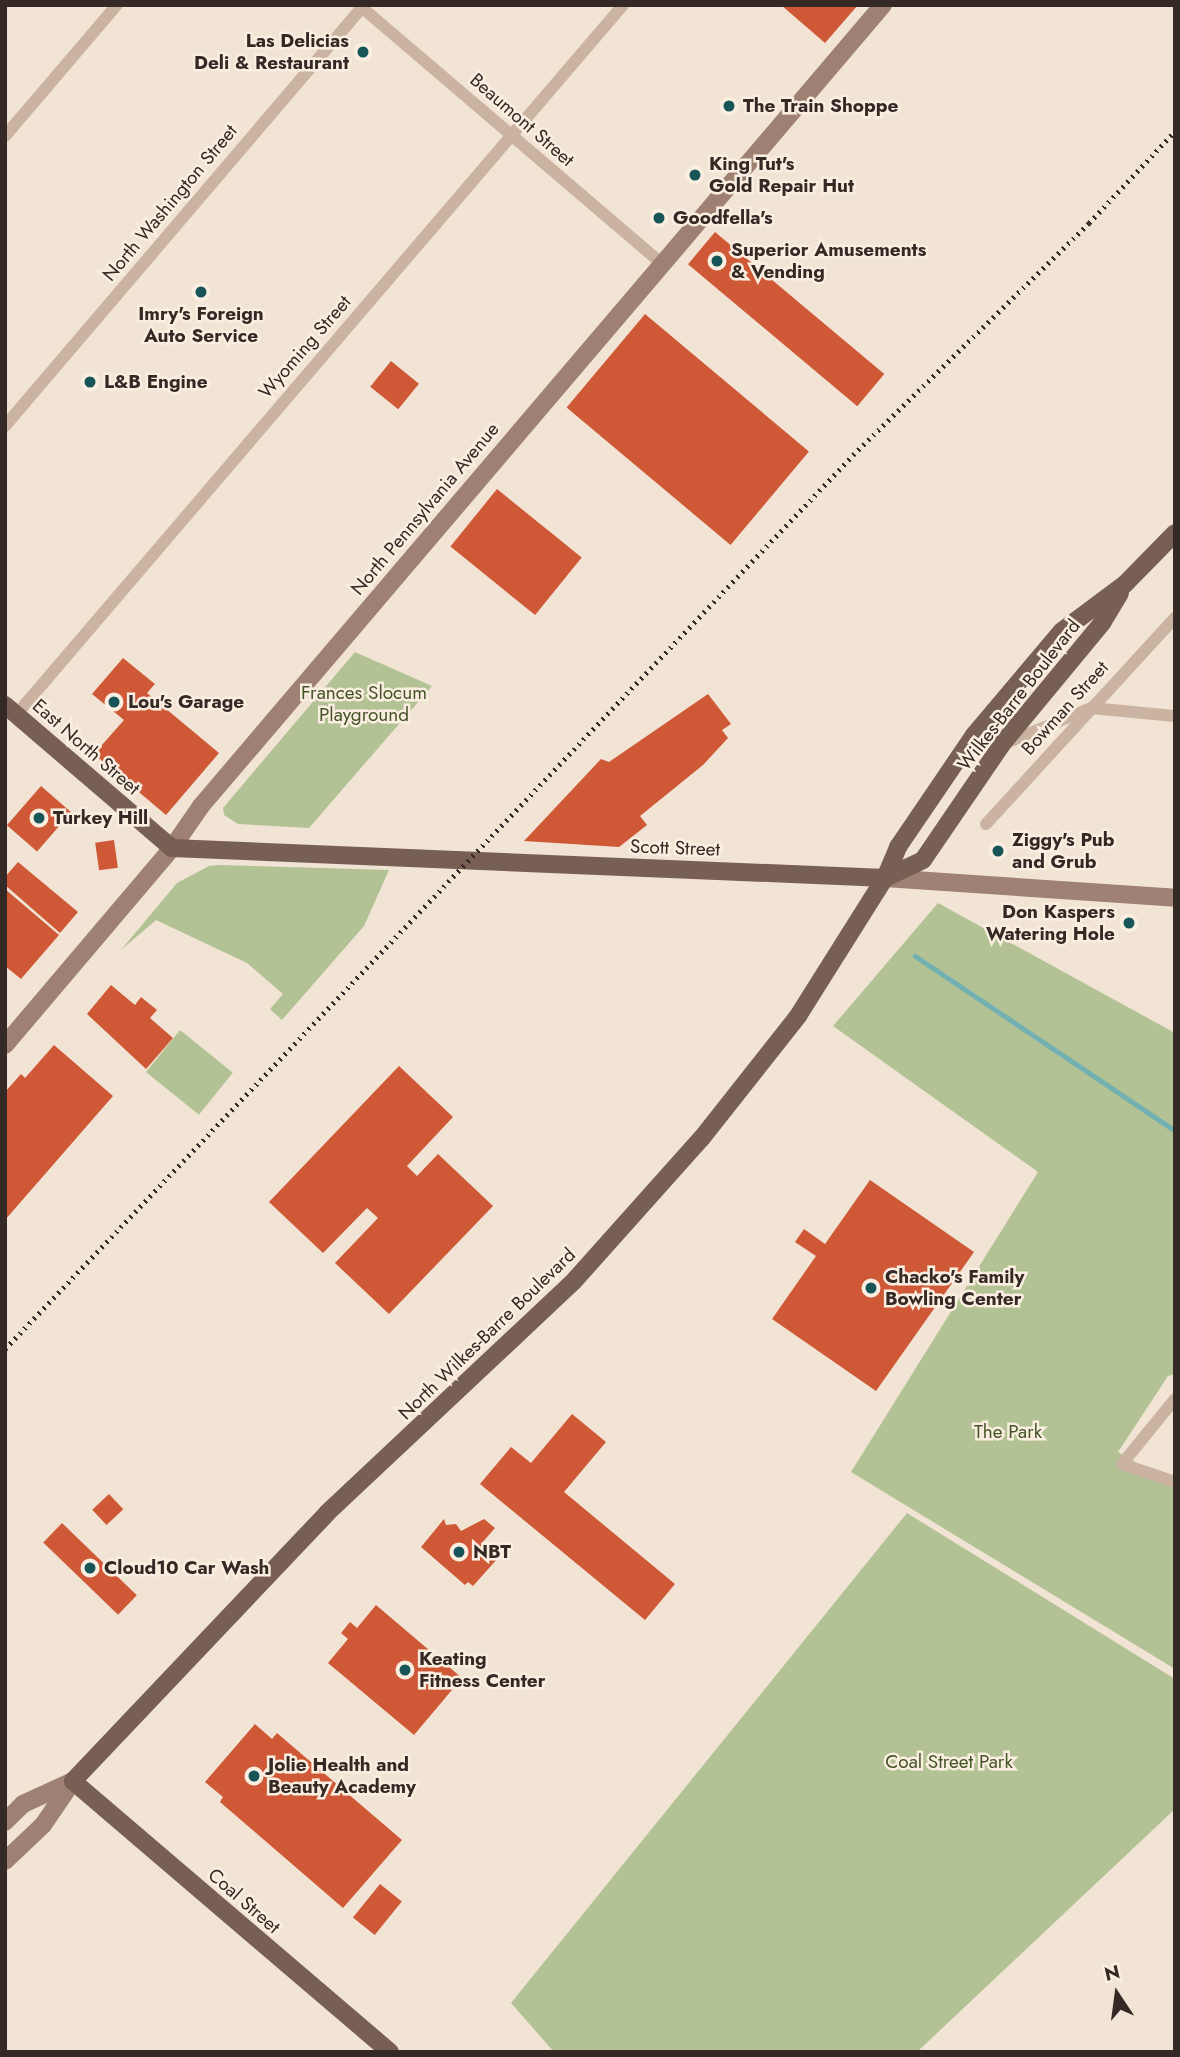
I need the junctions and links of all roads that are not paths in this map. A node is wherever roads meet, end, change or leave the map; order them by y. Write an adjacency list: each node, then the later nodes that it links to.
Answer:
1 (117, 5): 5 (street)
2 (623, 5): 6 (street, Wyoming Street)
3 (883, 5): 7 (street, North Pennsylvania Avenue)
4 (362, 6): 6 (street, Beaumont Street); 8 (street, North Washington Street)
5 (5, 136)
6 (511, 136): 7 (street, Beaumont Street); 13 (street, Wyoming Street)
7 (661, 264): 17 (street, North Pennsylvania Avenue)
8 (5, 426)
9 (1175, 533): 10 (main road, Wilkes-Barre Boulevard)
10 (1125, 584): 15 (main road, Wilkes-Barre Boulevard); 18 (main road, Wilkes-Barre Boulevard)
11 (1175, 618): 12 (street, Bowman Street)
12 (1091, 708): 14 (street); 15 (street); 16 (street, Bowman Street)
13 (11, 710): 17 (main road, East North Street)
14 (1175, 716)
15 (1002, 744): 18 (main road, Wilkes-Barre Boulevard)
16 (986, 824)
17 (172, 848): 18 (main road, Scott Street); 20 (street, North Pennsylvania Avenue)
18 (886, 878): 19 (street, Scott Street); 23 (main road, North Wilkes-Barre Boulevard)
19 (1175, 898)
20 (5, 1045)
21 (1175, 1399): 22 (street)
22 (1175, 1482)
23 (73, 1781): 24 (street, North Wilkes-Barre Boulevard); 25 (street, North Wilkes-Barre Boulevard); 26 (main road, Coal Street)
24 (5, 1822)
25 (5, 1861)
26 (390, 2052)

